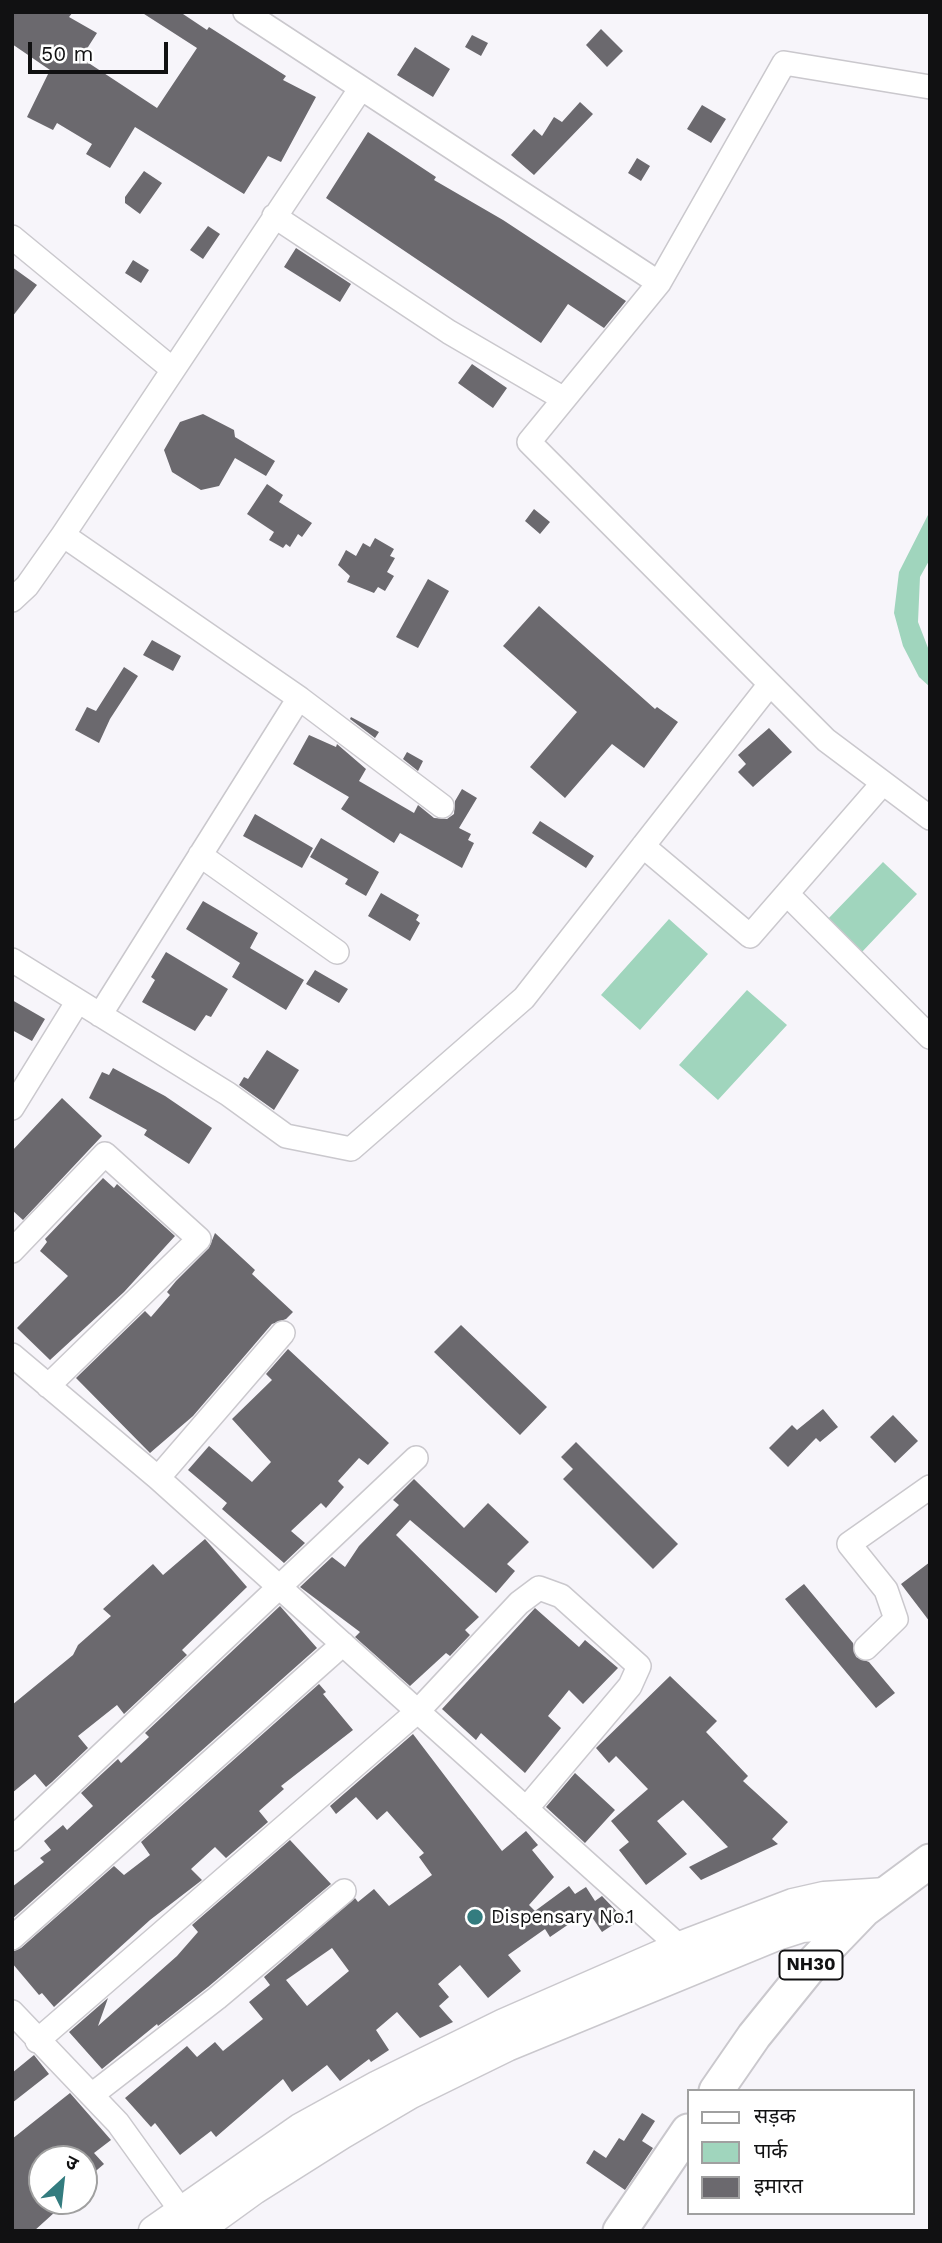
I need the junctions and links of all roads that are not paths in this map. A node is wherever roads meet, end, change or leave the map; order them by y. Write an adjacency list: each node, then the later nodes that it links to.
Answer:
1 (245, 12): 3 (street)
2 (930, 87): 6 (street)
3 (361, 88): 4 (street); 6 (street)
4 (274, 216): 7 (street); 8 (street)
5 (12, 237): 7 (street)
6 (659, 284): 8 (street)
7 (171, 368): 9 (street)
8 (564, 399): 11 (street)
9 (62, 535): 10 (street); 12 (street)
10 (17, 587)
11 (770, 684): 13 (street); 16 (street)
12 (299, 698): 14 (street); 17 (street)
13 (883, 783): 15 (street); 18 (street)
14 (442, 806)
15 (930, 818)
16 (643, 846): 18 (street); 22 (street)
17 (200, 855): 19 (street); 22 (street)
18 (787, 894): 23 (street)
19 (337, 952)
20 (12, 960): 21 (street)
21 (78, 1001): 22 (street); 24 (street)
22 (100, 1015)
23 (930, 1037)
24 (12, 1108)
25 (12, 1251): 28 (street)
26 (283, 1333): 30 (street)
27 (12, 1355): 28 (street)
28 (48, 1386): 30 (street)
29 (416, 1458): 32 (street)
30 (158, 1478): 32 (street)
31 (930, 1486): 34 (street)
32 (278, 1586): 33 (street); 37 (street)
33 (343, 1644): 35 (street); 43 (street)
34 (866, 1648)
35 (418, 1711): 36 (street); 36 (street); 46 (street)
36 (526, 1809): 44 (street)
37 (13, 1836)
38 (930, 1861): 41 (highway, NH30)
39 (930, 1884): 48 (highway, NH30)
40 (344, 1891): 49 (street)
41 (886, 1893): 42 (highway, NH30); 44 (main road)
42 (852, 1923): 47 (highway, NH30); 52 (main road)
43 (12, 1938)
44 (680, 1947): 52 (main road)
45 (12, 2011): 46 (street)
46 (37, 2041): 49 (street)
47 (717, 2089)
48 (740, 2089)
49 (93, 2094): 52 (street)
50 (687, 2132): 54 (highway)
51 (687, 2163): 55 (highway)
52 (189, 2221): 53 (main road)
53 (155, 2231)
54 (620, 2231)
55 (641, 2231)

